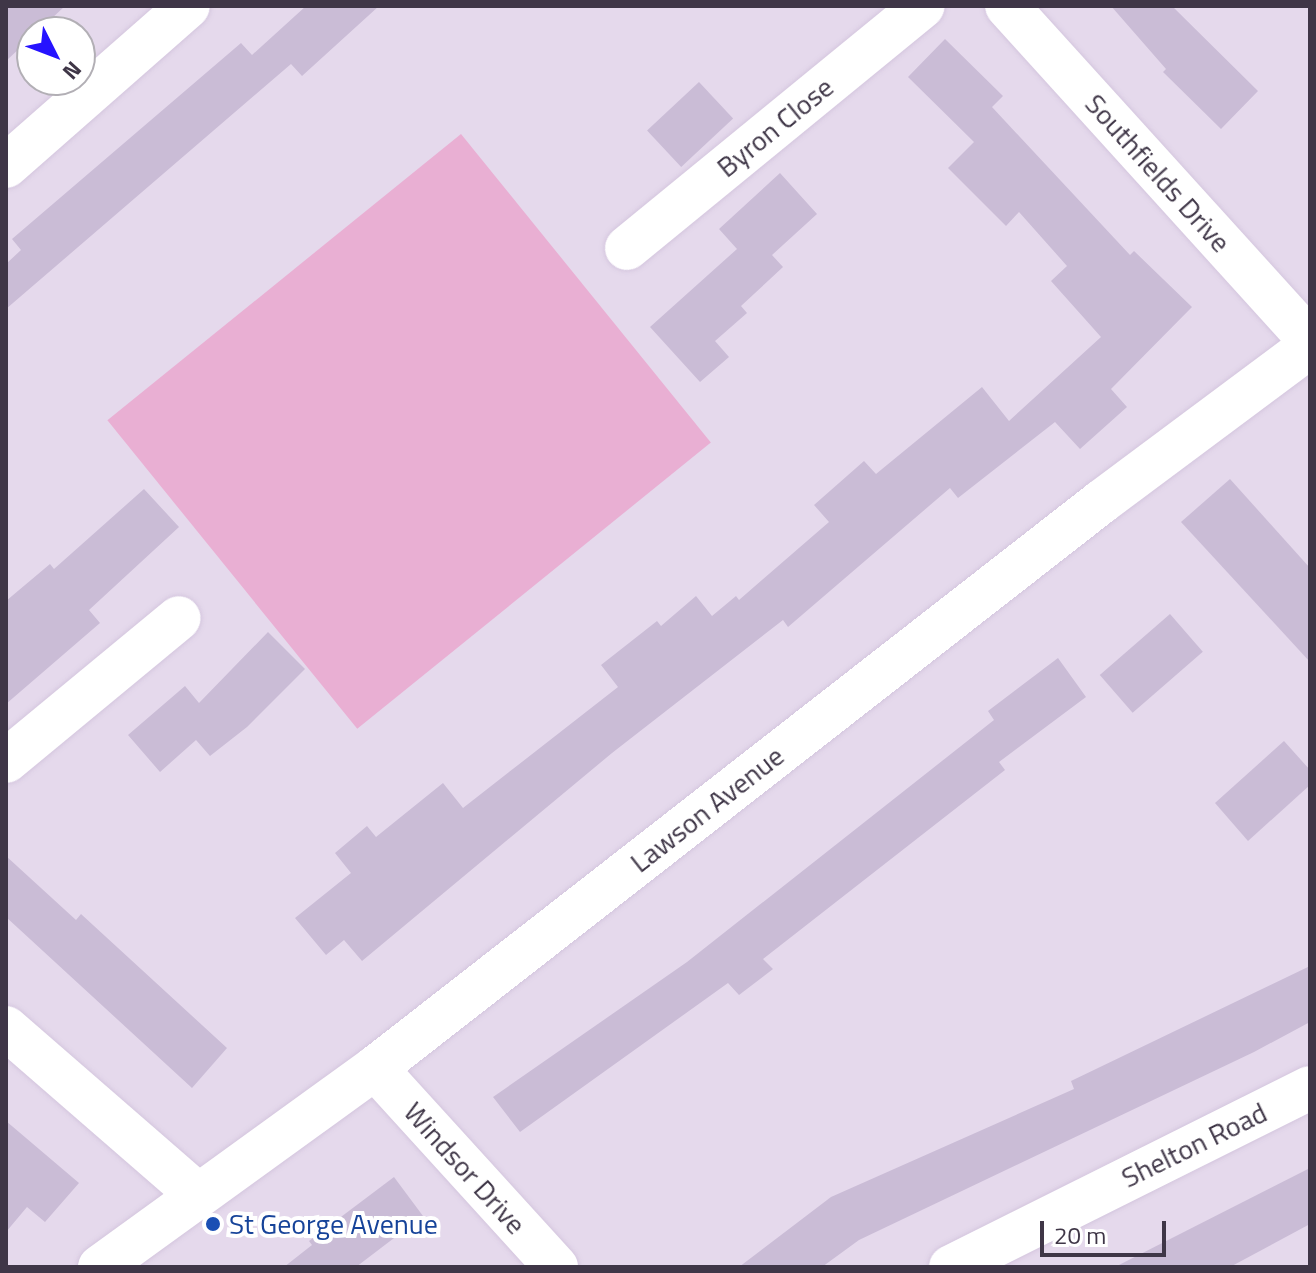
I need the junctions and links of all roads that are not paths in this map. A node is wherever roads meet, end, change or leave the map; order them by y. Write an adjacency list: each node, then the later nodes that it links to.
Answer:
1 (188, 6): 4 (street)
2 (923, 6): 5 (street, Byron Close)
3 (1007, 6): 6 (street, Southfields Drive)
4 (6, 166)
5 (627, 248)
6 (1310, 343): 10 (street, Lawson Avenue)
7 (179, 618): 8 (street)
8 (6, 761)
9 (6, 1028): 12 (street)
10 (375, 1068): 12 (street, Lawson Avenue); 14 (street, Windsor Drive)
11 (1310, 1088): 15 (street, Shelton Road)
12 (196, 1193): 13 (street, Lawson Avenue)
13 (100, 1267)
14 (556, 1267)
15 (951, 1267)

